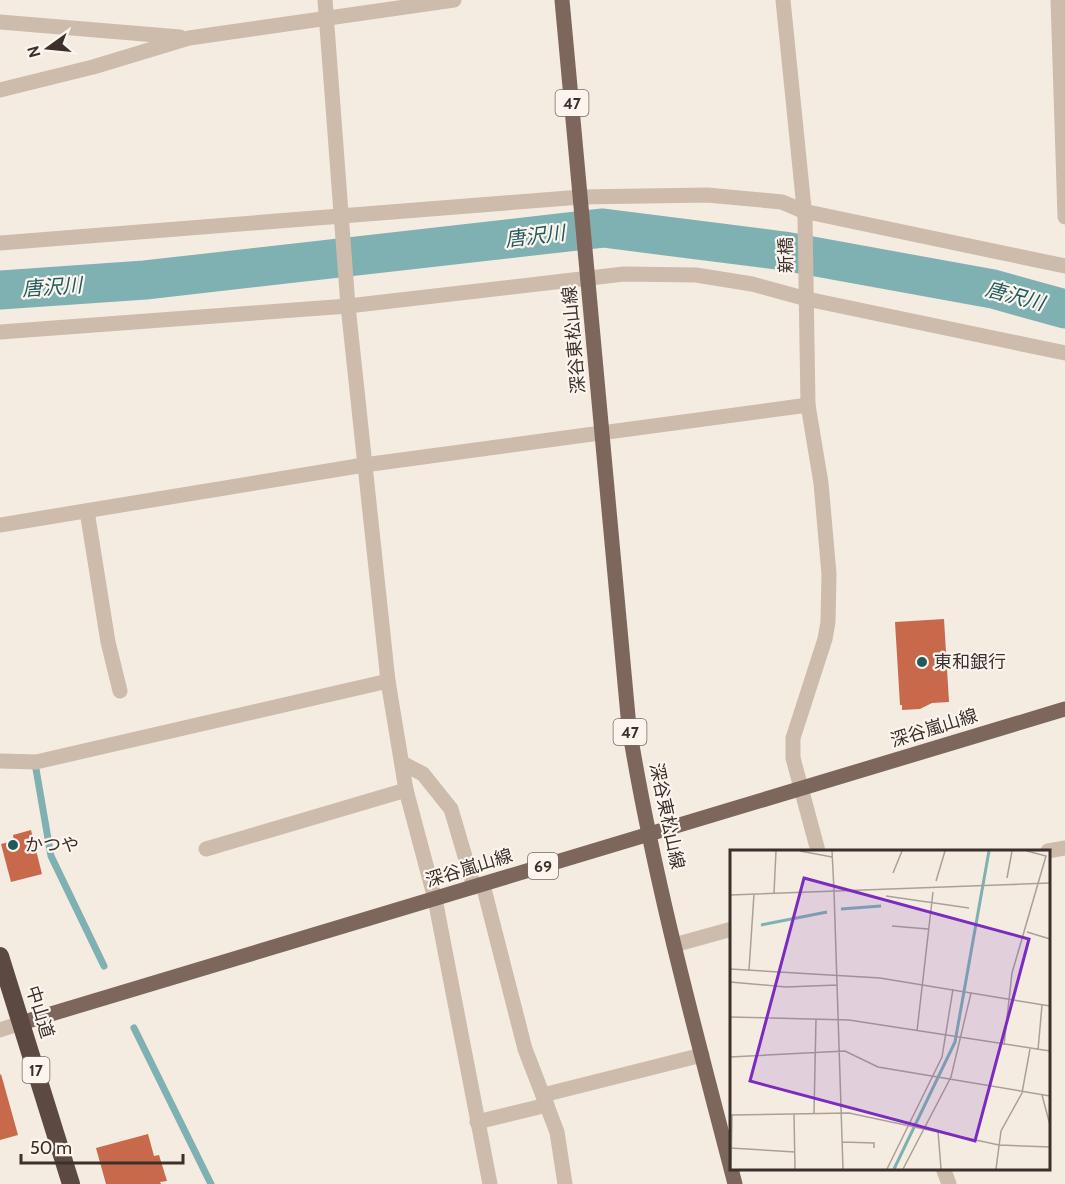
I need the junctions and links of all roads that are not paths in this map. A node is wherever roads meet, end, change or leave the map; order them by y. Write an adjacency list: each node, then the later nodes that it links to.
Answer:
1 (325, 0): 6 (street)
2 (454, 0): 6 (street)
3 (562, 0): 11 (main road, 47)
4 (783, 0): 12 (street, 新橋)
5 (1058, 0): 10 (street)
6 (327, 17): 8 (street); 14 (street)
7 (0, 22): 8 (street)
8 (189, 38): 9 (street)
9 (0, 90)
10 (1064, 195): 13 (street)
11 (581, 201): 12 (street); 14 (street); 17 (main road, 47)
12 (804, 215): 16 (street); 18 (street, 新橋)
13 (1065, 217)
14 (342, 222): 15 (street); 19 (street)
15 (0, 243)
16 (1065, 266)
17 (588, 274): 18 (street); 19 (street); 23 (main road, 深谷東松山線 / 47)
18 (807, 295): 21 (street); 22 (street, 新橋)
19 (348, 302): 20 (street); 24 (street)
20 (0, 332)
21 (1065, 353)
22 (808, 405): 23 (street); 32 (street, 新橋)
23 (602, 432): 24 (street); 34 (main road, 深谷東松山線 / 47)
24 (364, 465): 25 (street); 27 (street)
25 (87, 511): 26 (street); 28 (street)
26 (0, 525)
27 (388, 681): 30 (street); 31 (street)
28 (120, 692)
29 (1065, 710): 32 (main road, 深谷嵐山線 / 69)
30 (0, 761)
31 (402, 763): 33 (street); 39 (street)
32 (800, 788): 34 (main road, 深谷嵐山線 / 69); 37 (street, 新橋)
33 (406, 790): 36 (street); 40 (street)
34 (650, 833): 39 (main road, 深谷嵐山線 / 69); 42 (main road, 深谷東松山線 / 47)
35 (1065, 848): 38 (street)
36 (206, 849)
37 (818, 850)
38 (1050, 851)
39 (478, 886): 40 (main road, 深谷嵐山線 / 69); 47 (street)
40 (435, 899): 44 (main road, 深谷嵐山線 / 69); 48 (street)
41 (730, 930): 42 (street)
42 (674, 945): 46 (main road, 深谷東松山線 / 47)
43 (0, 956): 44 (highway, 中山道 / 17)
44 (21, 1023): 45 (street); 52 (highway, 中山道 / 17)
45 (0, 1030)
46 (702, 1055): 47 (street); 49 (main road, 深谷東松山線 / 47)
47 (545, 1100): 48 (street); 54 (street)
48 (477, 1122): 53 (street)
49 (730, 1164)
50 (731, 1169): 55 (main road, 深谷東松山線 / 47)
51 (944, 1169): 56 (street)
52 (71, 1184)
53 (490, 1184)
54 (565, 1184)
55 (735, 1184)
56 (949, 1184)

